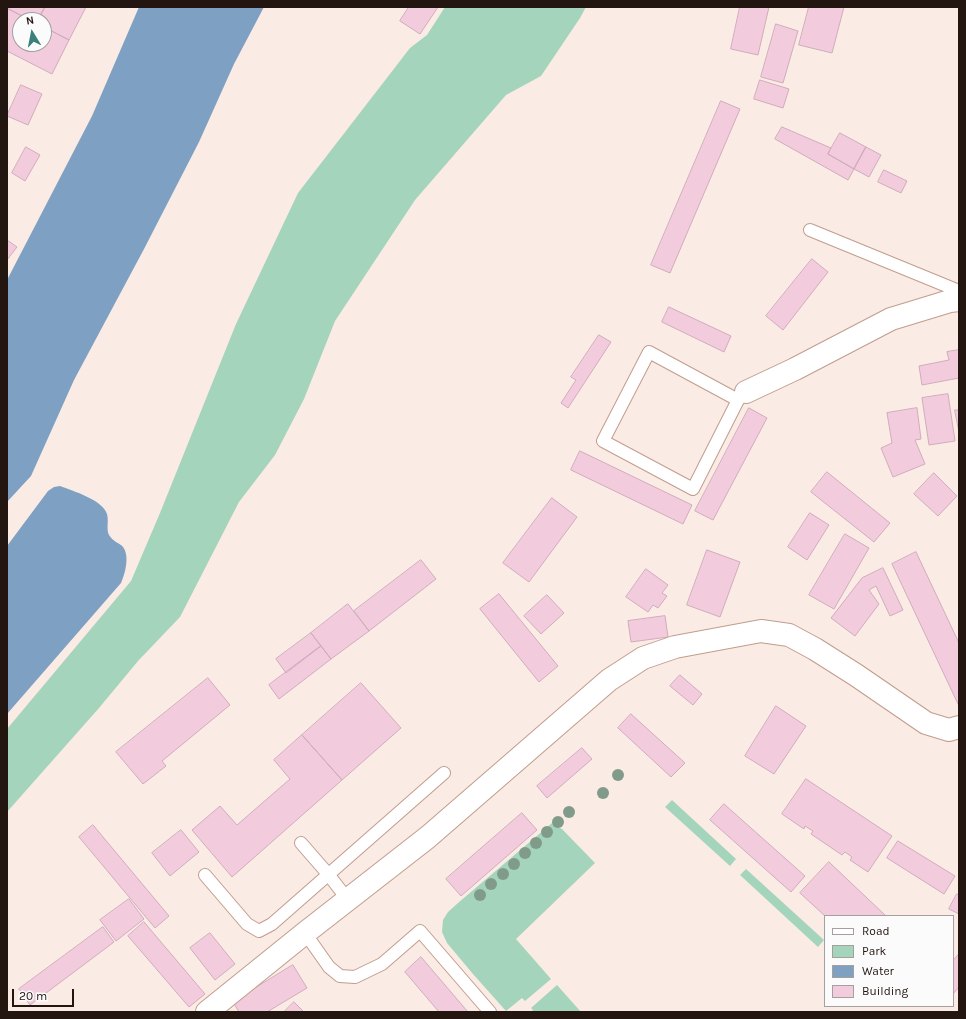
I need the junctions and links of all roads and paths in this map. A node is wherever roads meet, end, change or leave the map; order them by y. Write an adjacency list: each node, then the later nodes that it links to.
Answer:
1 (810, 230): 2 (lane)
2 (959, 291)
3 (959, 300): 4 (street)
4 (742, 396): 4 (lane)
5 (959, 727): 10 (street)
6 (444, 773): 9 (lane)
7 (301, 843): 9 (lane)
8 (205, 874): 9 (lane)
9 (328, 874): 10 (lane)
10 (348, 900): 11 (street)
11 (305, 933): 12 (street); 13 (lane)
12 (207, 1012)
13 (490, 1012)

